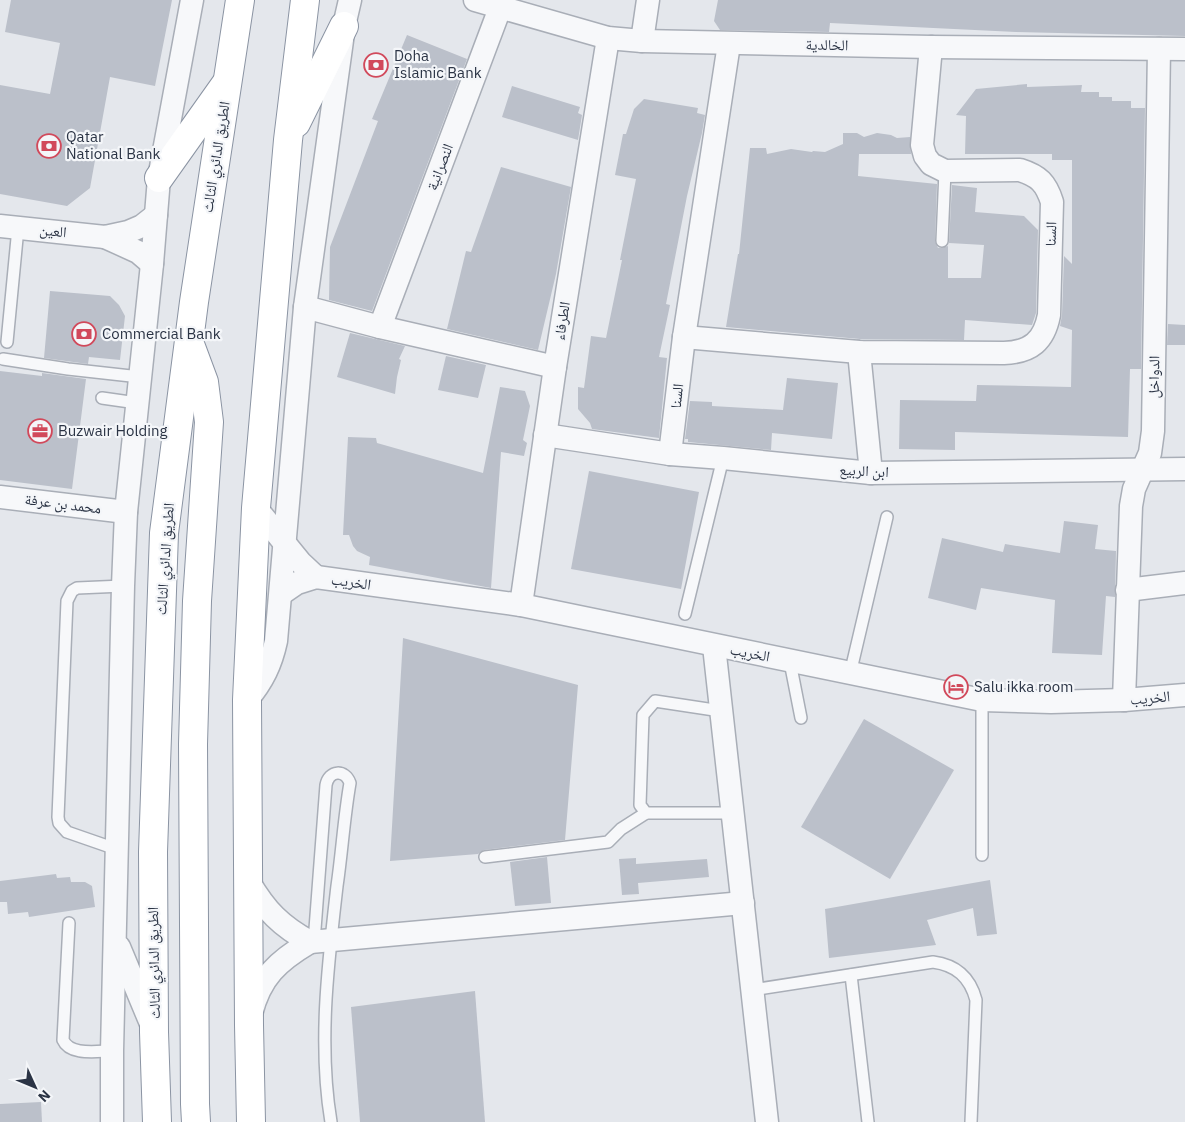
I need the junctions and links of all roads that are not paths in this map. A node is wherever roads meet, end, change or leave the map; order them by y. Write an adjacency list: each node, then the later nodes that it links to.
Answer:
1 (192, 0): 17 (street)
2 (240, 0): 14 (highway, الطريق الدائري الثالث)
3 (475, 0): 6 (street, الخالدية)
4 (648, 0): 9 (street)
5 (304, 2): 15 (highway)
6 (500, 8): 8 (street, الخالدية); 24 (street, النصرانية)
7 (347, 13): 15 (highway); 23 (street)
8 (608, 38): 9 (street, الخالدية); 30 (street, الطرفاء)
9 (642, 41): 10 (street, الخالدية)
10 (729, 44): 11 (street, الخالدية); 25 (street, السنا)
11 (931, 46): 12 (street, الخالدية); 16 (street)
12 (1160, 49): 13 (street, الخالدية); 38 (street, الدواخل)
13 (1185, 49)
14 (227, 82): 17 (highway); 27 (highway, الطريق الدائري الثالث)
15 (288, 140): 41 (highway)
16 (945, 171): 21 (lane); 28 (street, السنا)
17 (159, 178): 18 (street)
18 (156, 215): 20 (street, العين); 22 (street)
19 (9, 227): 20 (street, العين); 26 (lane)
20 (105, 236): 22 (street, العين)
21 (942, 241)
22 (152, 264): 31 (street)
23 (305, 307): 24 (street); 44 (street)
24 (380, 327): 30 (street)
25 (684, 337): 28 (street, السنا); 35 (street, السنا)
26 (8, 342)
27 (190, 344): 74 (highway, الطريق الدائري الثالث); 78 (highway)
28 (859, 352): 39 (street)
29 (3, 359): 31 (lane)
30 (555, 367): 34 (street, الطرفاء)
31 (140, 377): 33 (street)
32 (102, 398): 33 (lane)
33 (137, 403): 42 (street)
34 (546, 435): 35 (street, ابن الربيع); 50 (street, الطرفاء)
35 (670, 454): 36 (street, ابن الربيع)
36 (723, 458): 39 (street, ابن الربيع); 51 (lane)
37 (1185, 469): 38 (street, ابن الربيع)
38 (1142, 470): 39 (street, ابن الربيع); 48 (street, الدواخل)
39 (871, 473)
40 (0, 496): 42 (street, محمد بن عرفة)
41 (256, 508): 44 (street, الخريب); 56 (highway)
42 (126, 512): 47 (street)
43 (887, 516): 54 (lane)
44 (284, 543): 45 (street, الخريب); 49 (street)
45 (316, 577): 49 (street, الخريب); 50 (street, الخريب)
46 (1185, 583): 48 (street)
47 (122, 586): 63 (street); 63 (lane)
48 (1128, 590): 58 (street, الدواخل)
49 (281, 594): 56 (street)
50 (521, 606): 52 (street, الخريب)
51 (685, 614)
52 (714, 646): 53 (street, الخريب); 59 (street)
53 (790, 662): 54 (street, الخريب); 60 (lane)
54 (850, 674): 57 (street, الخريب)
55 (1185, 695): 58 (street, الخريب)
56 (247, 700): 66 (highway)
57 (982, 700): 58 (street, الخريب); 64 (lane)
58 (1124, 700)
59 (722, 711): 61 (street); 62 (lane)
60 (801, 718)
61 (733, 812): 62 (lane); 67 (street)
62 (646, 814): 65 (lane)
63 (116, 849): 69 (street)
64 (982, 855)
65 (485, 857)
66 (249, 882): 70 (street); 73 (highway)
67 (742, 903): 70 (street); 72 (street)
68 (69, 922): 75 (lane)
69 (115, 939): 74 (street); 75 (street)
70 (318, 942): 70 (lane); 73 (street); 80 (lane)
71 (851, 975): 72 (lane); 82 (lane); 83 (lane)
72 (752, 990): 81 (street)
73 (249, 1025): 79 (highway)
74 (154, 1032): 77 (highway, الطريق الدائري الثالث)
75 (112, 1051): 76 (street)
76 (112, 1122)
77 (157, 1122)
78 (196, 1122)
79 (251, 1122)
80 (331, 1122)
81 (767, 1122)
82 (868, 1122)
83 (971, 1122)

